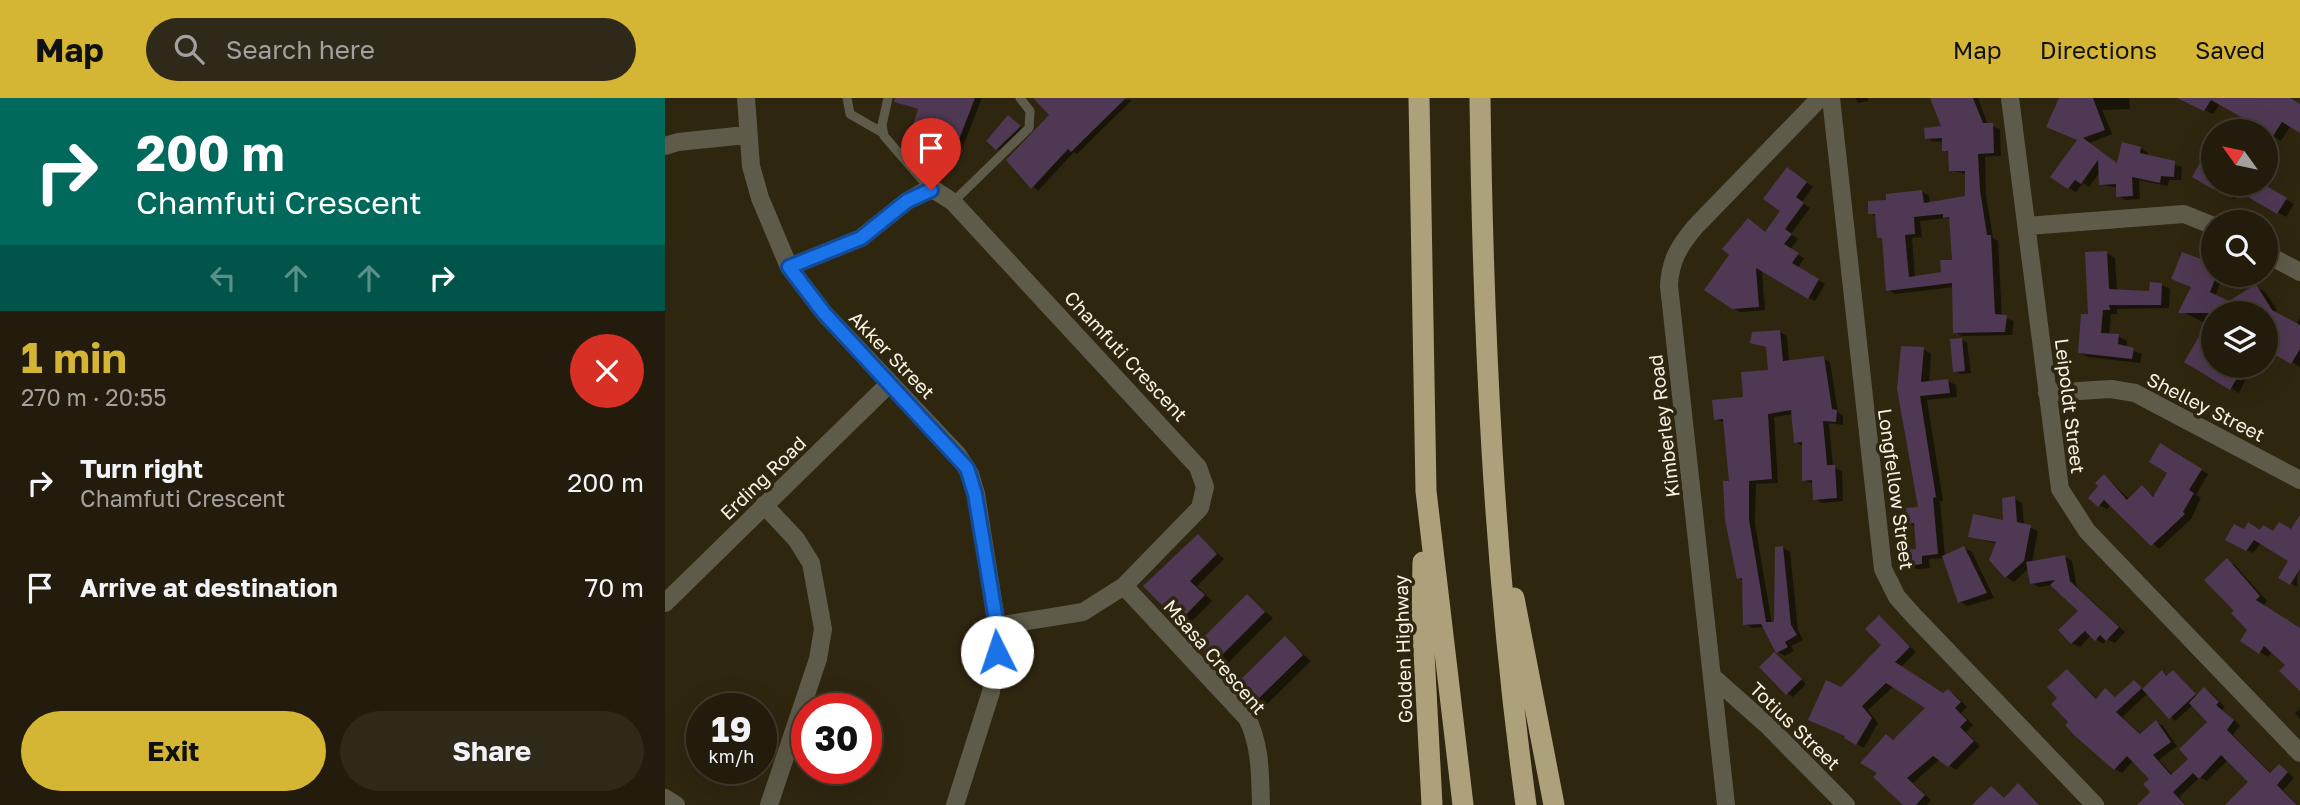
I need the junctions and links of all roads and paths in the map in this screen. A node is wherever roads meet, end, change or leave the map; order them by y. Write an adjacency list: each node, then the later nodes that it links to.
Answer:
1 (746, 98): 11 (street, Akker Street)
2 (847, 98): 10 (lane)
3 (888, 98): 10 (lane)
4 (1020, 98): 14 (lane)
5 (1419, 98): 23 (highway)
6 (1480, 98): 24 (highway)
7 (1820, 98): 29 (street, Kimberley Road)
8 (1831, 98): 42 (street, Longfellow Street)
9 (2010, 98): 16 (street, Leipoldt Street)
10 (883, 132): 13 (lane)
11 (746, 135): 12 (street); 18 (street, Akker Street)
12 (665, 146)
13 (931, 190): 14 (street, Chamfuti Crescent); 18 (street)
14 (953, 202): 26 (street, Chamfuti Crescent)
15 (2201, 221): 16 (street)
16 (2027, 226): 21 (street, Leipoldt Street)
17 (2278, 260): 19 (street)
18 (789, 267): 20 (street, Akker Street)
19 (2300, 272)
20 (890, 383): 25 (street, Erding Road); 28 (street, Akker Street)
21 (2047, 393): 22 (street, Shelley Street); 30 (street, Leipoldt Street)
22 (2300, 480)
23 (1426, 491): 36 (highway, Golden Highway); 37 (highway)
24 (1495, 500): 38 (highway); 39 (highway)
25 (764, 505): 27 (street, Erding Road); 33 (street)
26 (1124, 586): 28 (street, Chamfuti Crescent); 35 (street, Msasa Crescent)
27 (665, 603)
28 (997, 626): 34 (street, Akker Street)
29 (1714, 678): 40 (street, Kimberley Road); 41 (street, Totius Street)
30 (2300, 753)
31 (665, 798): 32 (street)
32 (676, 805)
33 (769, 805)
34 (954, 805)
35 (1261, 805)
36 (1432, 805)
37 (1463, 805)
38 (1526, 805)
39 (1554, 805)
40 (1726, 805)
41 (1846, 805)
42 (2095, 805)

